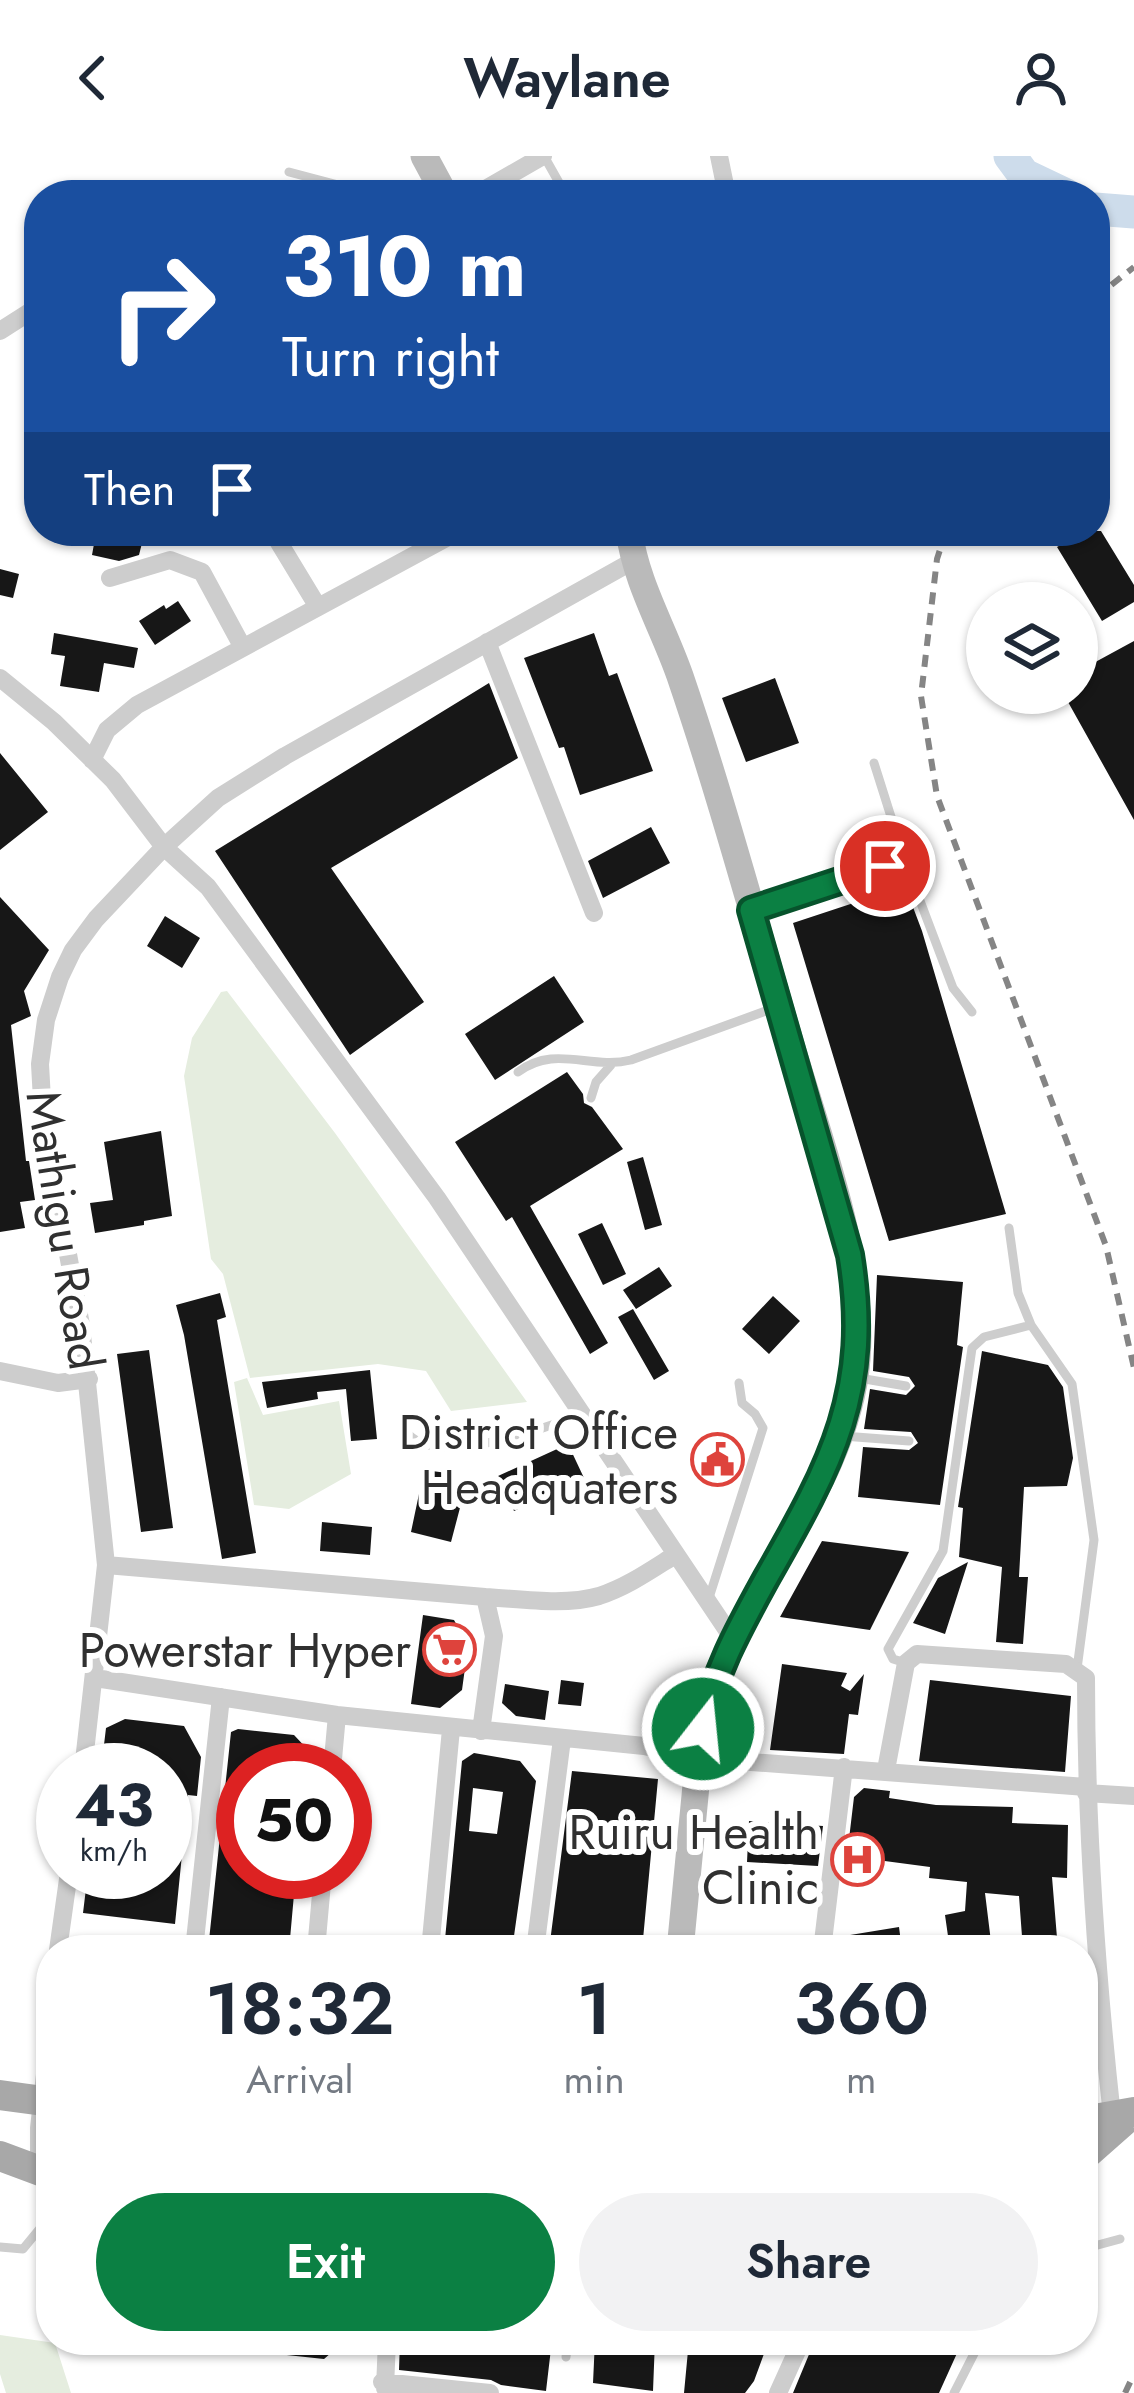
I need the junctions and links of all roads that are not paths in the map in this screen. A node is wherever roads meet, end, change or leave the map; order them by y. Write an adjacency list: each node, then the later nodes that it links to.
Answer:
1 (543, 156): 4 (street)
2 (289, 172): 3 (lane)
3 (319, 180)
4 (501, 180)
5 (281, 546): 10 (street)
6 (431, 546): 10 (street)
7 (631, 546): 8 (main road)
8 (633, 561): 11 (street, Mathigu Road); 18 (main road)
9 (110, 578): 12 (street)
10 (318, 607): 12 (street)
11 (487, 642): 16 (street, Mathigu Road); 19 (street)
12 (242, 646): 14 (street)
13 (0, 678): 14 (street)
14 (92, 760): 16 (street)
15 (874, 763): 17 (lane)
16 (164, 847): 29 (street, Mathigu Road); 32 (street)
17 (905, 861): 18 (lane); 21 (lane)
18 (751, 910): 20 (main road)
19 (594, 913)
20 (779, 1006): 22 (lane); 28 (main road)
21 (972, 1012)
22 (611, 1065): 23 (lane); 24 (lane)
23 (518, 1072)
24 (591, 1098)
25 (1009, 1228): 26 (lane)
26 (1031, 1325): 41 (lane); 42 (lane)
27 (0, 1371): 29 (street)
28 (854, 1377): 31 (lane); 34 (main road)
29 (89, 1379): 37 (street, Mathigu Road)
30 (739, 1383): 39 (lane)
31 (906, 1386)
32 (582, 1413): 33 (lane); 36 (street)
33 (409, 1435)
34 (838, 1435): 35 (lane); 40 (main road)
35 (909, 1442)
36 (675, 1555): 38 (street); 39 (street)
37 (106, 1565): 38 (street); 43 (street, Mathigu Road)
38 (485, 1597): 47 (street)
39 (708, 1601): 40 (street)
40 (733, 1639): 51 (main road)
41 (906, 1664): 42 (street); 53 (street)
42 (1077, 1669): 54 (street)
43 (95, 1678): 44 (street); 49 (street, Mathigu Road)
44 (221, 1697): 45 (street); 59 (street)
45 (337, 1715): 46 (street); 50 (street)
46 (451, 1729): 47 (street); 61 (street)
47 (481, 1731): 48 (street)
48 (562, 1739): 51 (street); 62 (street)
49 (87, 1743)
50 (334, 1743)
51 (698, 1758): 52 (street); 63 (main road)
52 (844, 1767): 53 (street); 64 (street)
53 (886, 1770): 54 (street)
54 (1086, 1790): 55 (street); 65 (street)
55 (1134, 1796)
56 (65, 1899): 58 (street)
57 (321, 1899): 60 (street)
58 (60, 1935)
59 (196, 1935)
60 (317, 1935)
61 (431, 1935)
62 (537, 1935)
63 (681, 1935)
64 (824, 1935)
65 (1089, 1935)
66 (0, 2095): 67 (main road)
67 (36, 2100)
68 (1098, 2119): 69 (main road)
69 (1098, 2143)
70 (0, 2156): 71 (main road)
71 (36, 2170)
72 (36, 2233): 75 (lane)
73 (1120, 2239): 74 (lane)
74 (1098, 2245)
75 (0, 2247)
76 (387, 2355): 79 (street)
77 (795, 2355): 81 (street)
78 (974, 2355): 82 (lane)
79 (384, 2388): 80 (street)
80 (490, 2393)
81 (778, 2393)
82 (955, 2393)

